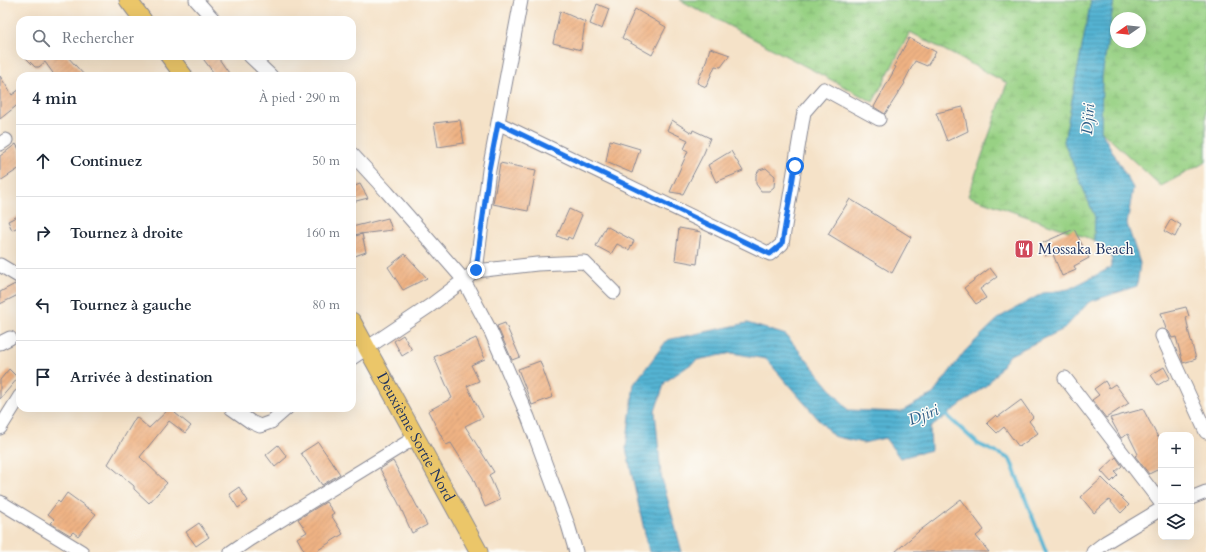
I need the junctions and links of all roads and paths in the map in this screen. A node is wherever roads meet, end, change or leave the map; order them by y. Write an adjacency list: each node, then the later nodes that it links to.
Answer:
1 (128, 0): 4 (main road)
2 (196, 0): 5 (street)
3 (521, 0): 11 (street)
4 (140, 16)
5 (210, 16)
6 (172, 60): 8 (main road)
7 (254, 60): 9 (street)
8 (181, 72)
9 (267, 72)
10 (879, 119): 11 (street)
11 (498, 123): 14 (street)
12 (356, 158): 16 (street)
13 (0, 265): 15 (street)
14 (476, 270): 16 (street); 17 (street)
15 (16, 275)
16 (463, 279): 20 (street); 37 (street)
17 (614, 292)
18 (356, 328): 20 (main road, Deuxième Sortie Nord)
19 (1162, 336): 27 (street)
20 (366, 347): 21 (street); 28 (main road, Deuxième Sortie Nord)
21 (356, 355)
22 (1065, 378): 31 (street)
23 (16, 402): 26 (street)
24 (237, 412): 25 (street)
25 (282, 412)
26 (0, 428)
27 (1206, 432)
28 (416, 437): 35 (street); 36 (main road, Deuxième Sortie Nord)
29 (1206, 493): 30 (street)
30 (1194, 497)
31 (1158, 499)
32 (0, 502): 34 (street)
33 (1158, 511): 38 (street)
34 (82, 552)
35 (231, 552)
36 (479, 552)
37 (576, 552)
38 (1093, 552)

